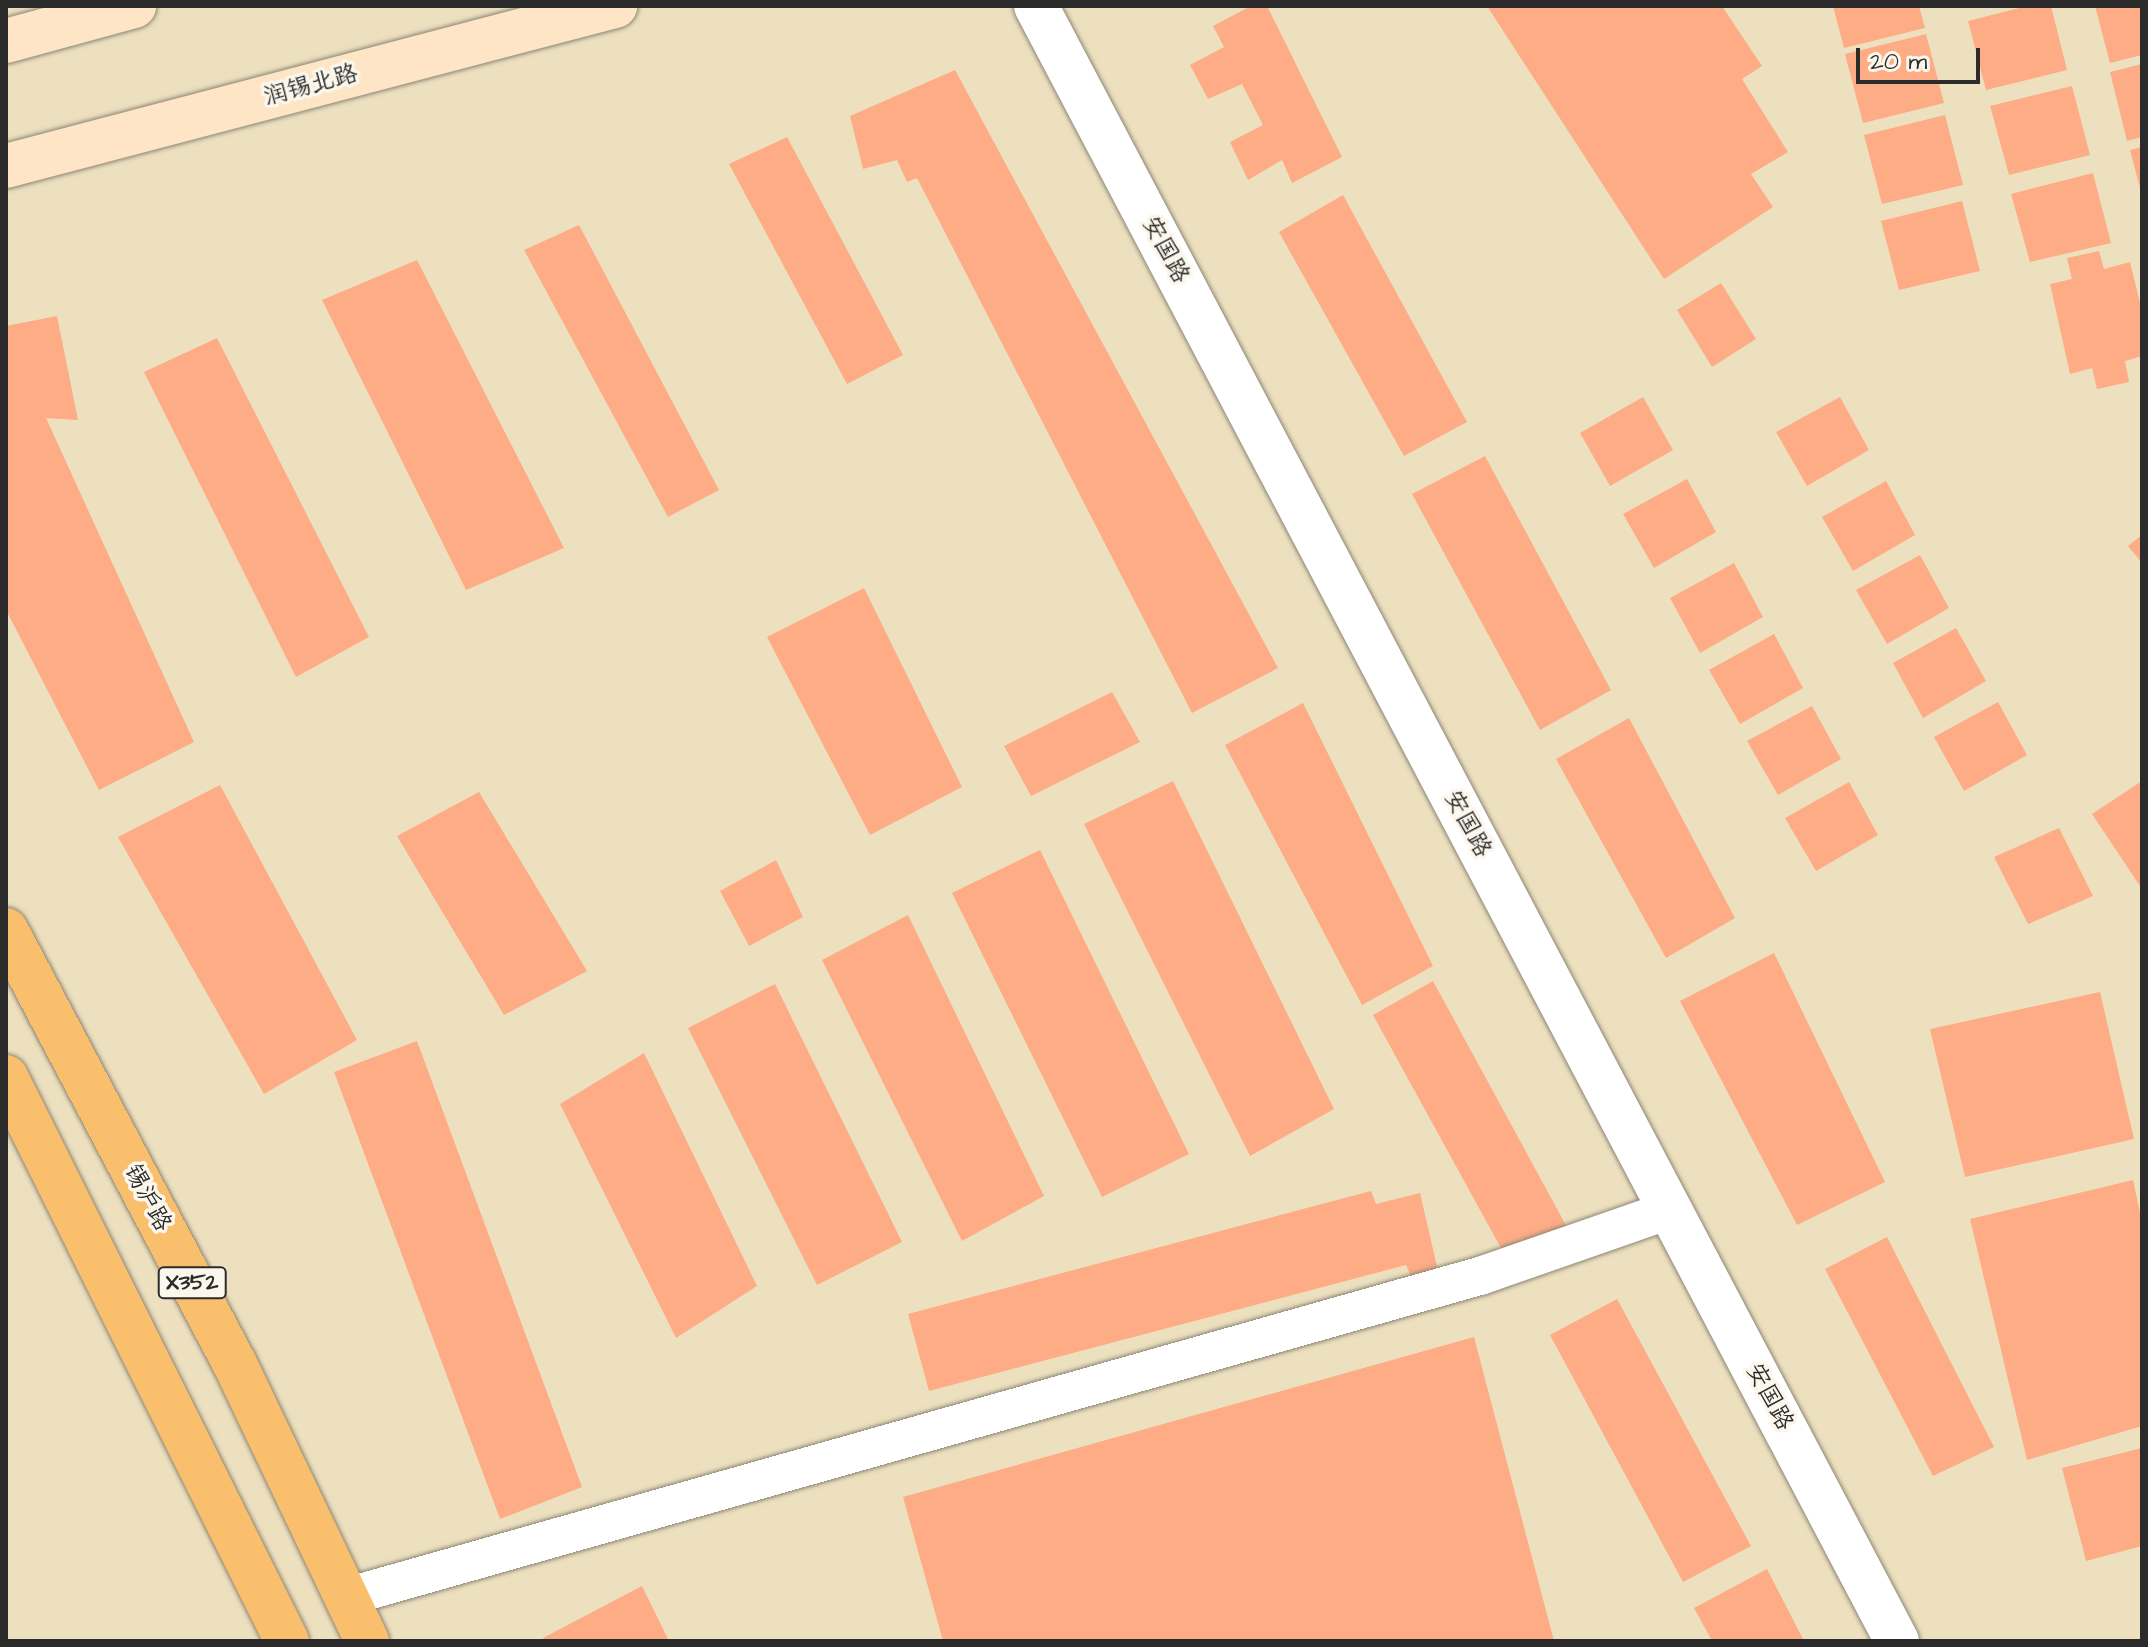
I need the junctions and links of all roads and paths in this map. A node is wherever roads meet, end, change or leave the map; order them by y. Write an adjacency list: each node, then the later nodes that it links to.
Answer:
1 (134, 6): 4 (main road)
2 (615, 6): 5 (main road, 润锡北路)
3 (1036, 6): 8 (street, 安国路)
4 (6, 41)
5 (6, 166)
6 (6, 930): 9 (main road, 锡沪路 / X352)
7 (6, 1077): 10 (main road, X352)
8 (1670, 1210): 9 (street); 12 (street, 安国路)
9 (346, 1597): 11 (main road, 锡沪路 / X352)
10 (287, 1641)
11 (367, 1641)
12 (1897, 1641)

